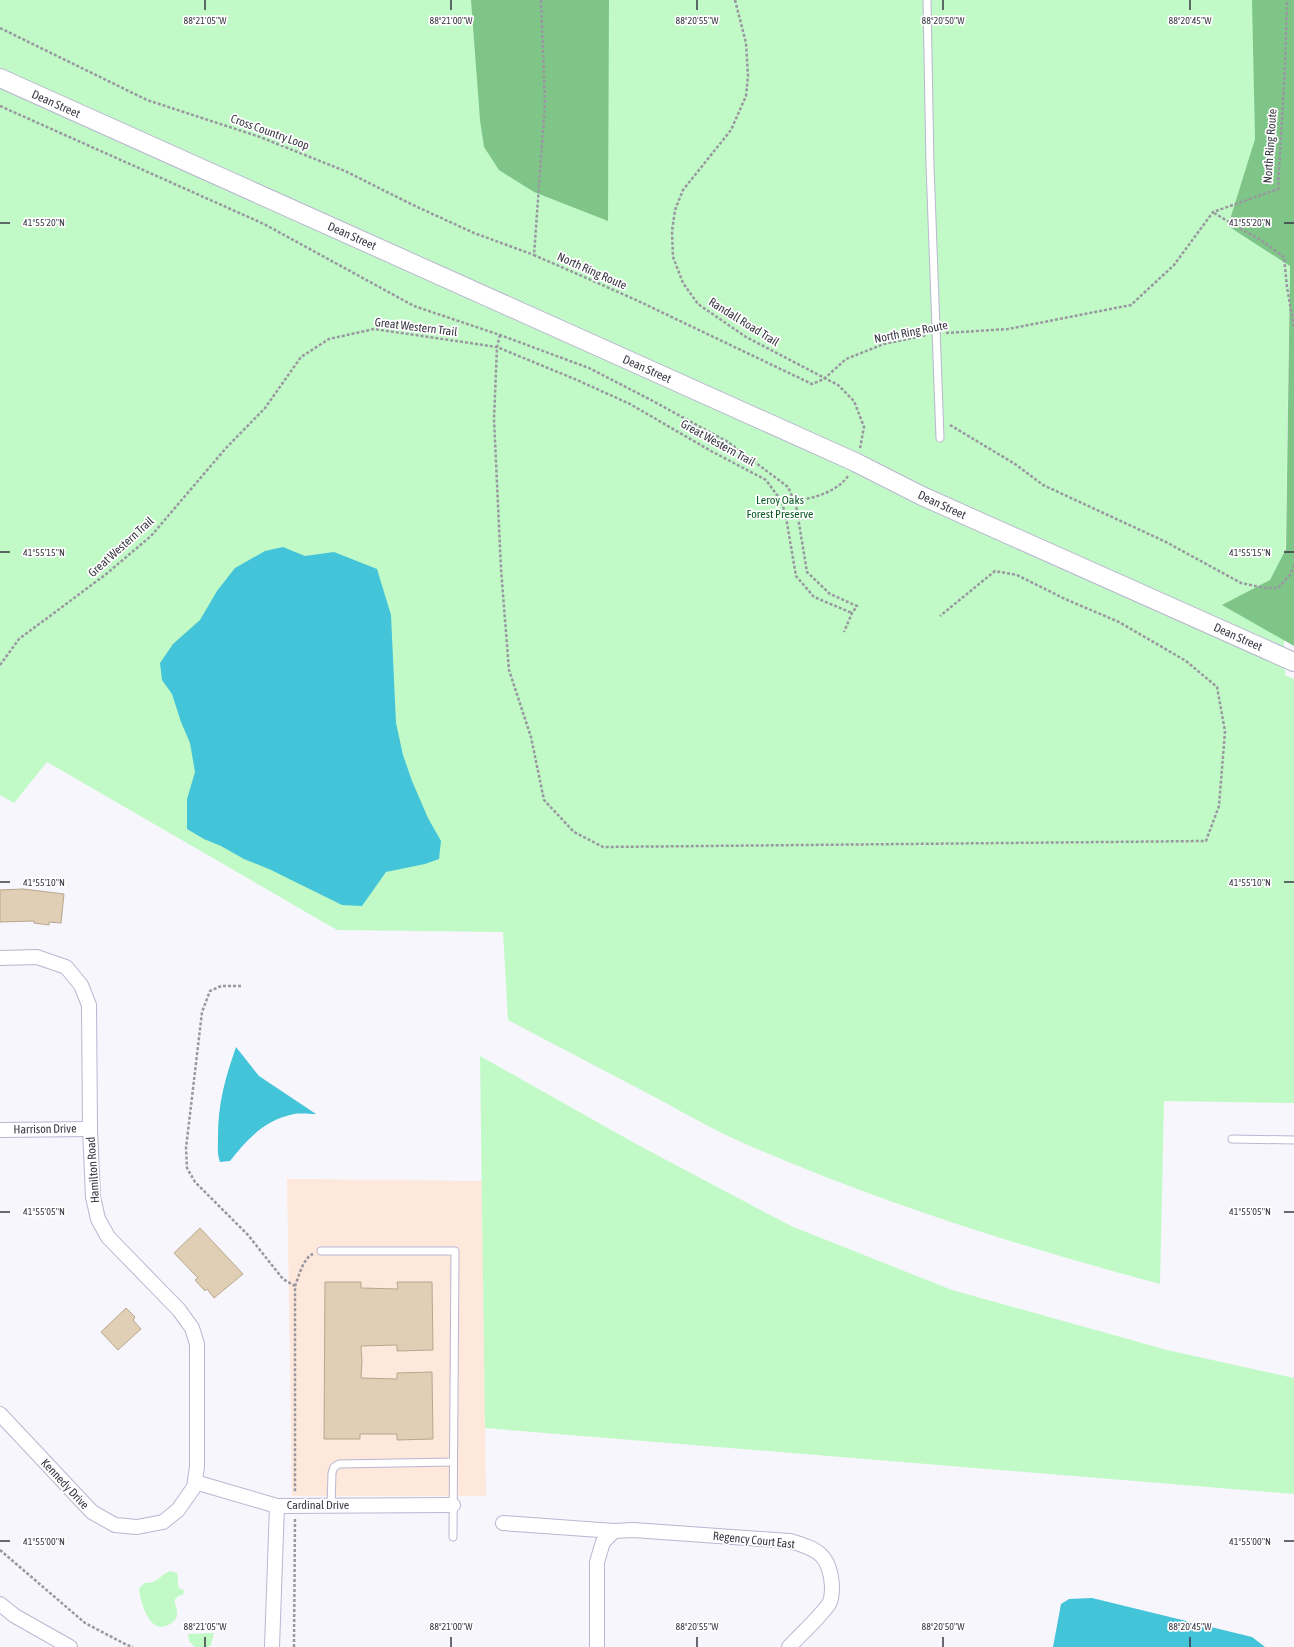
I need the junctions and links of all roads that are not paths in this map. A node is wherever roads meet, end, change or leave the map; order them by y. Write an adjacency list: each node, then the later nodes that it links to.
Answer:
1 (928, 0): 3 (lane)
2 (0, 78): 4 (street, Dean Street)
3 (940, 438)
4 (1294, 662)
5 (0, 958): 6 (street, Hamilton Road)
6 (90, 1128): 7 (street, Harrison Drive); 13 (street, Hamilton Road)
7 (0, 1130)
8 (1232, 1140): 9 (lane)
9 (1294, 1140)
10 (321, 1251): 12 (lane)
11 (0, 1414): 13 (street, Kennedy Drive)
12 (453, 1462): 14 (lane); 16 (lane)
13 (195, 1482): 15 (street)
14 (453, 1505): 16 (street, Cardinal Drive); 19 (lane)
15 (277, 1506): 16 (street, Cardinal Drive); 22 (street, Cardinal Drive)
16 (331, 1506)
17 (504, 1523): 18 (street, Regency Court East)
18 (614, 1531): 23 (street); 24 (street, Regency Court East)
19 (454, 1537)
20 (0, 1604): 21 (street)
21 (70, 1647)
22 (272, 1647)
23 (597, 1647)
24 (789, 1647)

